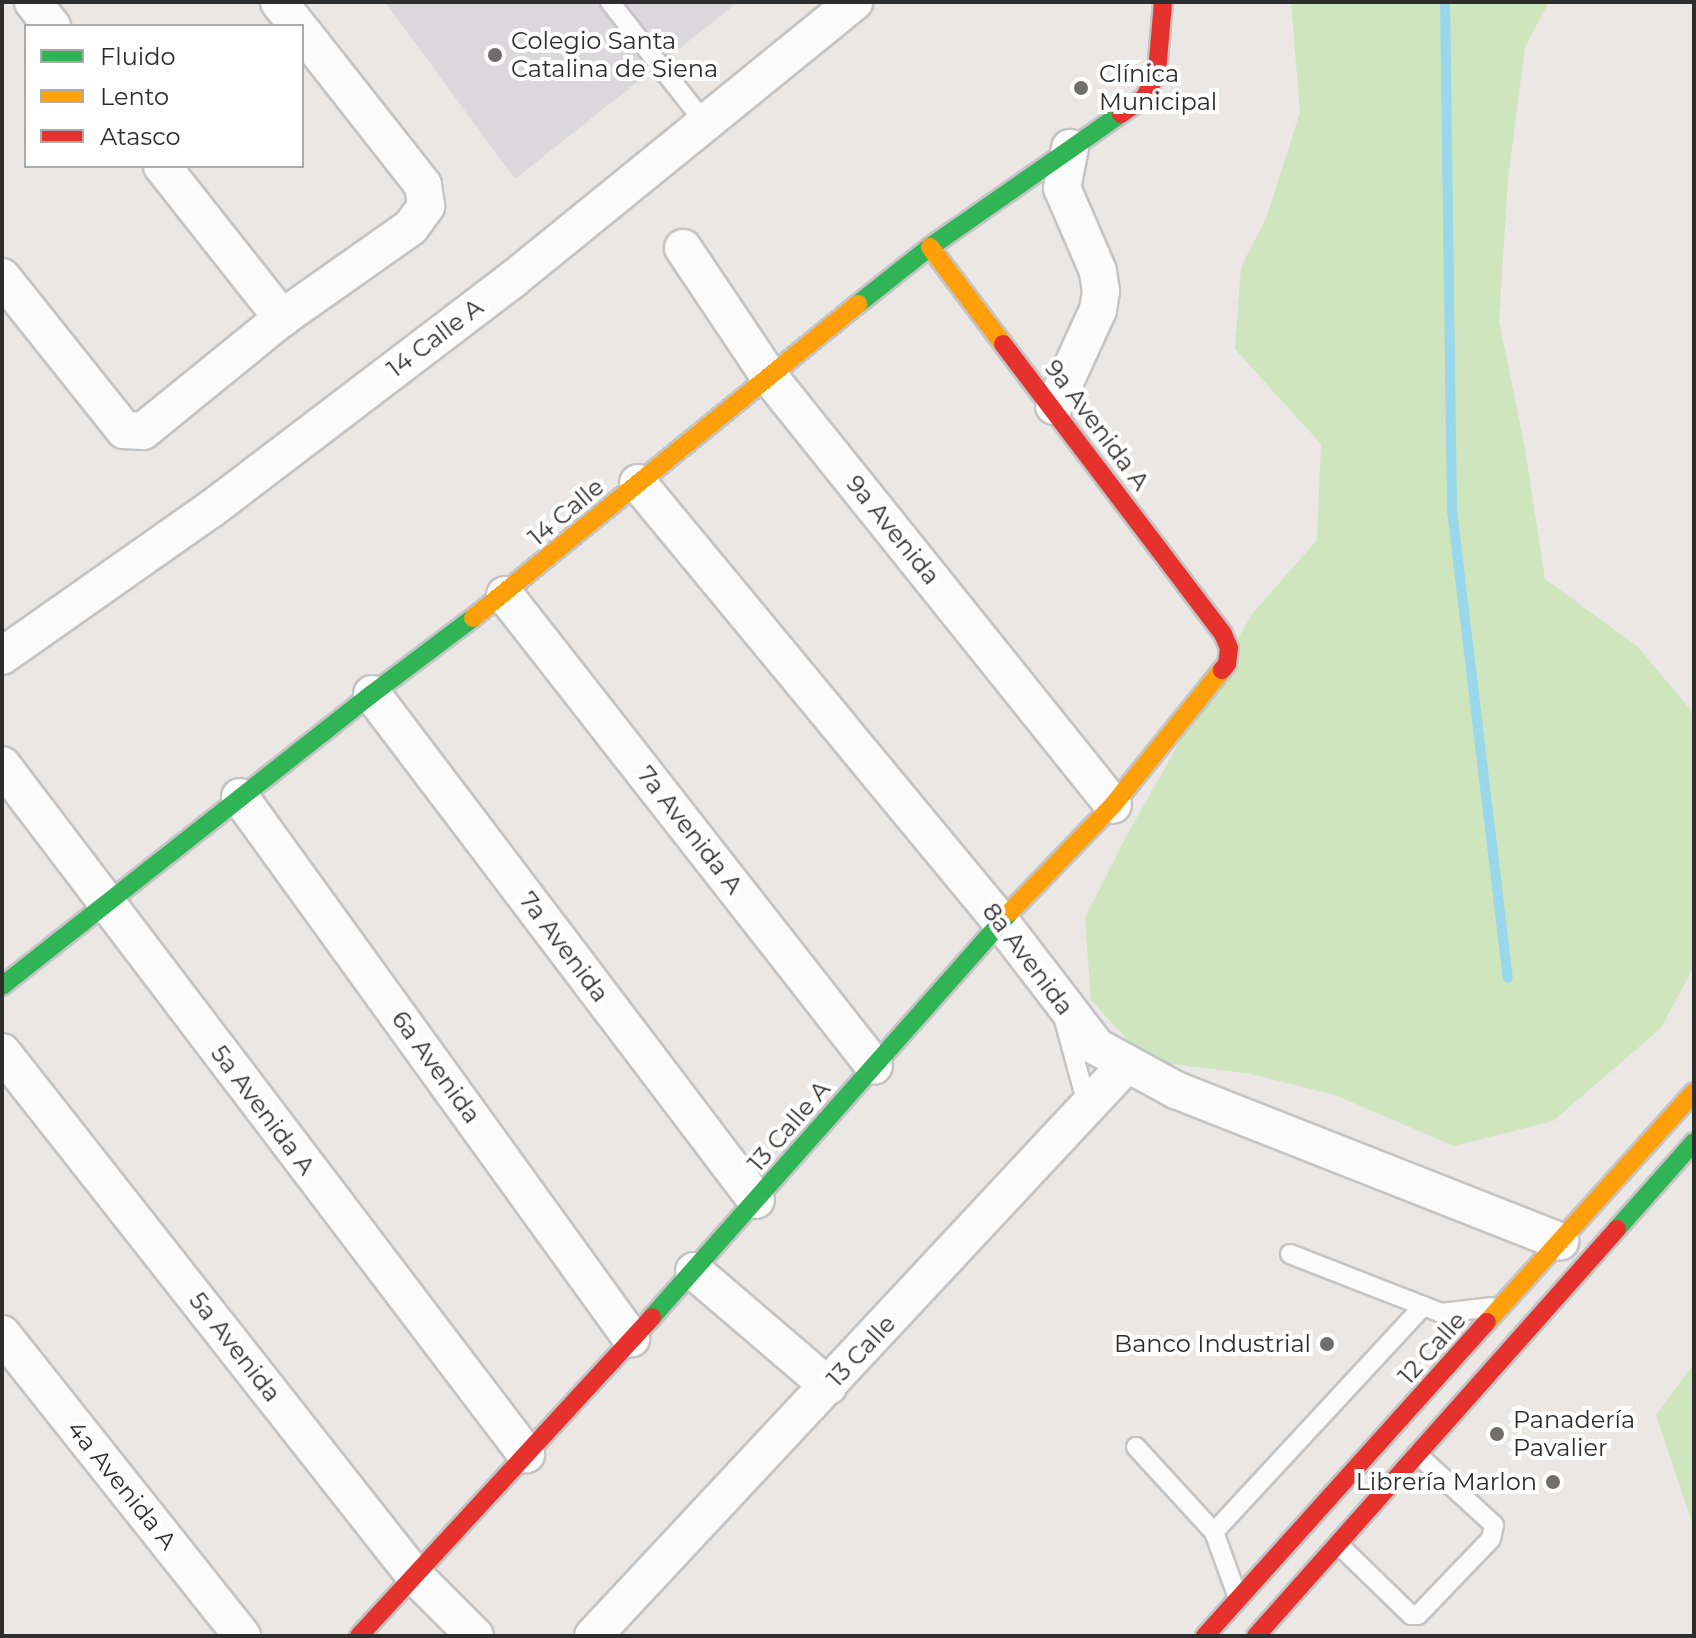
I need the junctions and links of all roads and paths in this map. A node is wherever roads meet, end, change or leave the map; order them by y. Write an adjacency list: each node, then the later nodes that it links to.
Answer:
1 (33, 2): 6 (street)
2 (279, 2): 7 (street)
3 (610, 2): 9 (lane)
4 (854, 2): 9 (street, 14 Calle A)
5 (1163, 2): 10 (street, 14 Calle)
6 (50, 24)
7 (296, 24)
8 (304, 34): 15 (street)
9 (705, 123): 21 (street, 14 Calle A)
10 (1070, 148): 12 (street, 14 Calle); 17 (street)
11 (164, 168): 15 (street)
12 (930, 247): 16 (street, 14 Calle); 17 (street, 9a Avenida A)
13 (683, 248): 16 (street, 9a Avenida)
14 (2, 277): 15 (street)
15 (282, 318)
16 (768, 375): 18 (street, 14 Calle); 25 (street, 9a Avenida)
17 (1054, 406): 20 (street, 9a Avenida A)
18 (638, 483): 19 (street, 14 Calle); 27 (street, 8a Avenida)
19 (505, 595): 22 (street, 14 Calle); 32 (street, 7a Avenida A)
20 (1223, 634): 25 (street, 13 Calle A)
21 (2, 656)
22 (372, 694): 24 (street, 14 Calle); 36 (street, 7a Avenida)
23 (2, 765): 26 (street, 5a Avenida A)
24 (240, 797): 26 (street, 14 Calle); 43 (street, 6a Avenida)
25 (1113, 805): 27 (street, 13 Calle A)
26 (106, 905): 28 (street, 14 Calle); 46 (street, 5a Avenida A)
27 (1001, 922): 29 (street, 8a Avenida); 32 (street, 13 Calle A)
28 (2, 986)
29 (1060, 1002): 31 (street, 8a Avenida); 34 (lane)
30 (2, 1052): 50 (street, 5a Avenida)
31 (1127, 1064): 34 (street, 13 Calle); 37 (street, 8a Avenida)
32 (874, 1066): 36 (street, 13 Calle A)
33 (1694, 1092): 37 (street, 12 Calle)
34 (1088, 1109): 44 (street, 13 Calle)
35 (1694, 1142): 47 (street)
36 (756, 1200): 39 (street, 13 Calle A)
37 (1560, 1241): 41 (street, 12 Calle)
38 (1290, 1254): 40 (lane)
39 (694, 1271): 43 (street, 13 Calle A); 44 (street)
40 (1423, 1306): 41 (lane); 48 (lane)
41 (1502, 1306): 51 (street, 12 Calle)
42 (2, 1334): 52 (street, 4a Avenida A)
43 (631, 1338): 46 (street, 13 Calle A)
44 (828, 1386): 55 (street, 13 Calle)
45 (1136, 1447): 48 (lane)
46 (526, 1454): 50 (street, 13 Calle A)
47 (1417, 1454): 49 (street); 49 (lane)
48 (1214, 1532): 51 (lane)
49 (1338, 1544): 57 (street)
50 (414, 1575): 53 (street, 13 Calle A); 54 (street, 5a Avenida)
51 (1238, 1599): 56 (street, 12 Calle)
52 (242, 1636)
53 (359, 1636)
54 (475, 1636)
55 (593, 1636)
56 (1205, 1636)
57 (1256, 1636)

